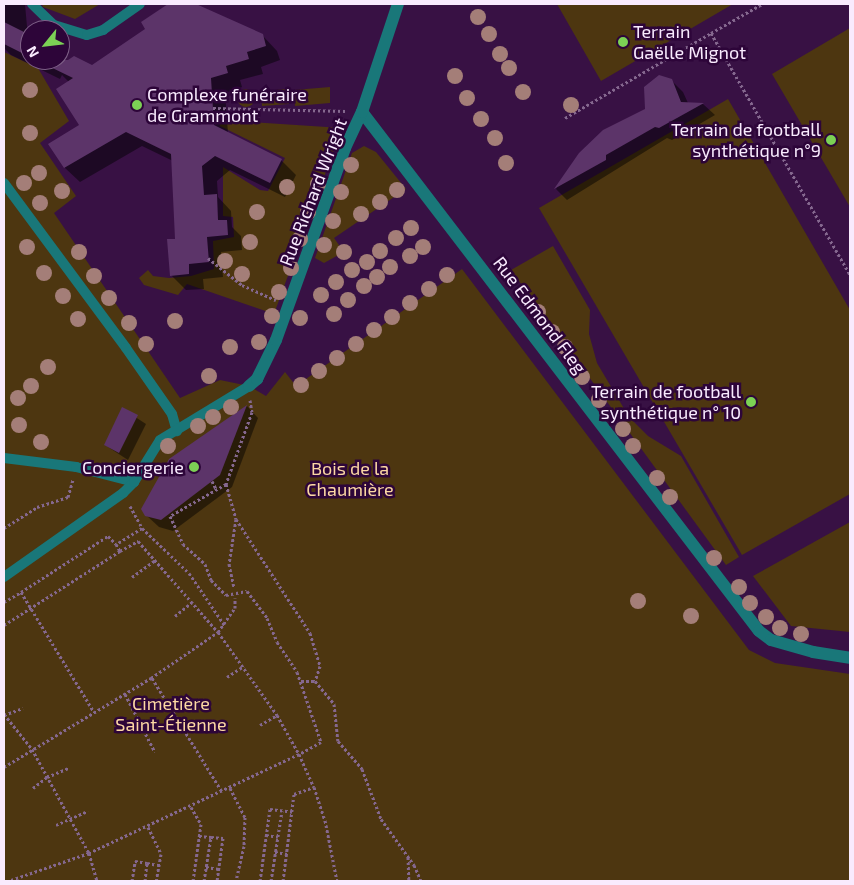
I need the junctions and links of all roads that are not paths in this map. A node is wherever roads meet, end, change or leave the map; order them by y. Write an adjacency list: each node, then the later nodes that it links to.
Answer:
1 (32, 4): 2 (lane)
2 (140, 4)
3 (398, 4): 4 (street, Rue Richard Wright)
4 (362, 112): 6 (street, Rue Richard Wright); 11 (street, Rue Edmond Fleg)
5 (4, 183): 7 (lane)
6 (249, 386): 7 (lane)
7 (177, 431): 9 (lane)
8 (4, 458): 9 (lane)
9 (134, 482): 10 (lane)
10 (4, 577)
11 (850, 658)

